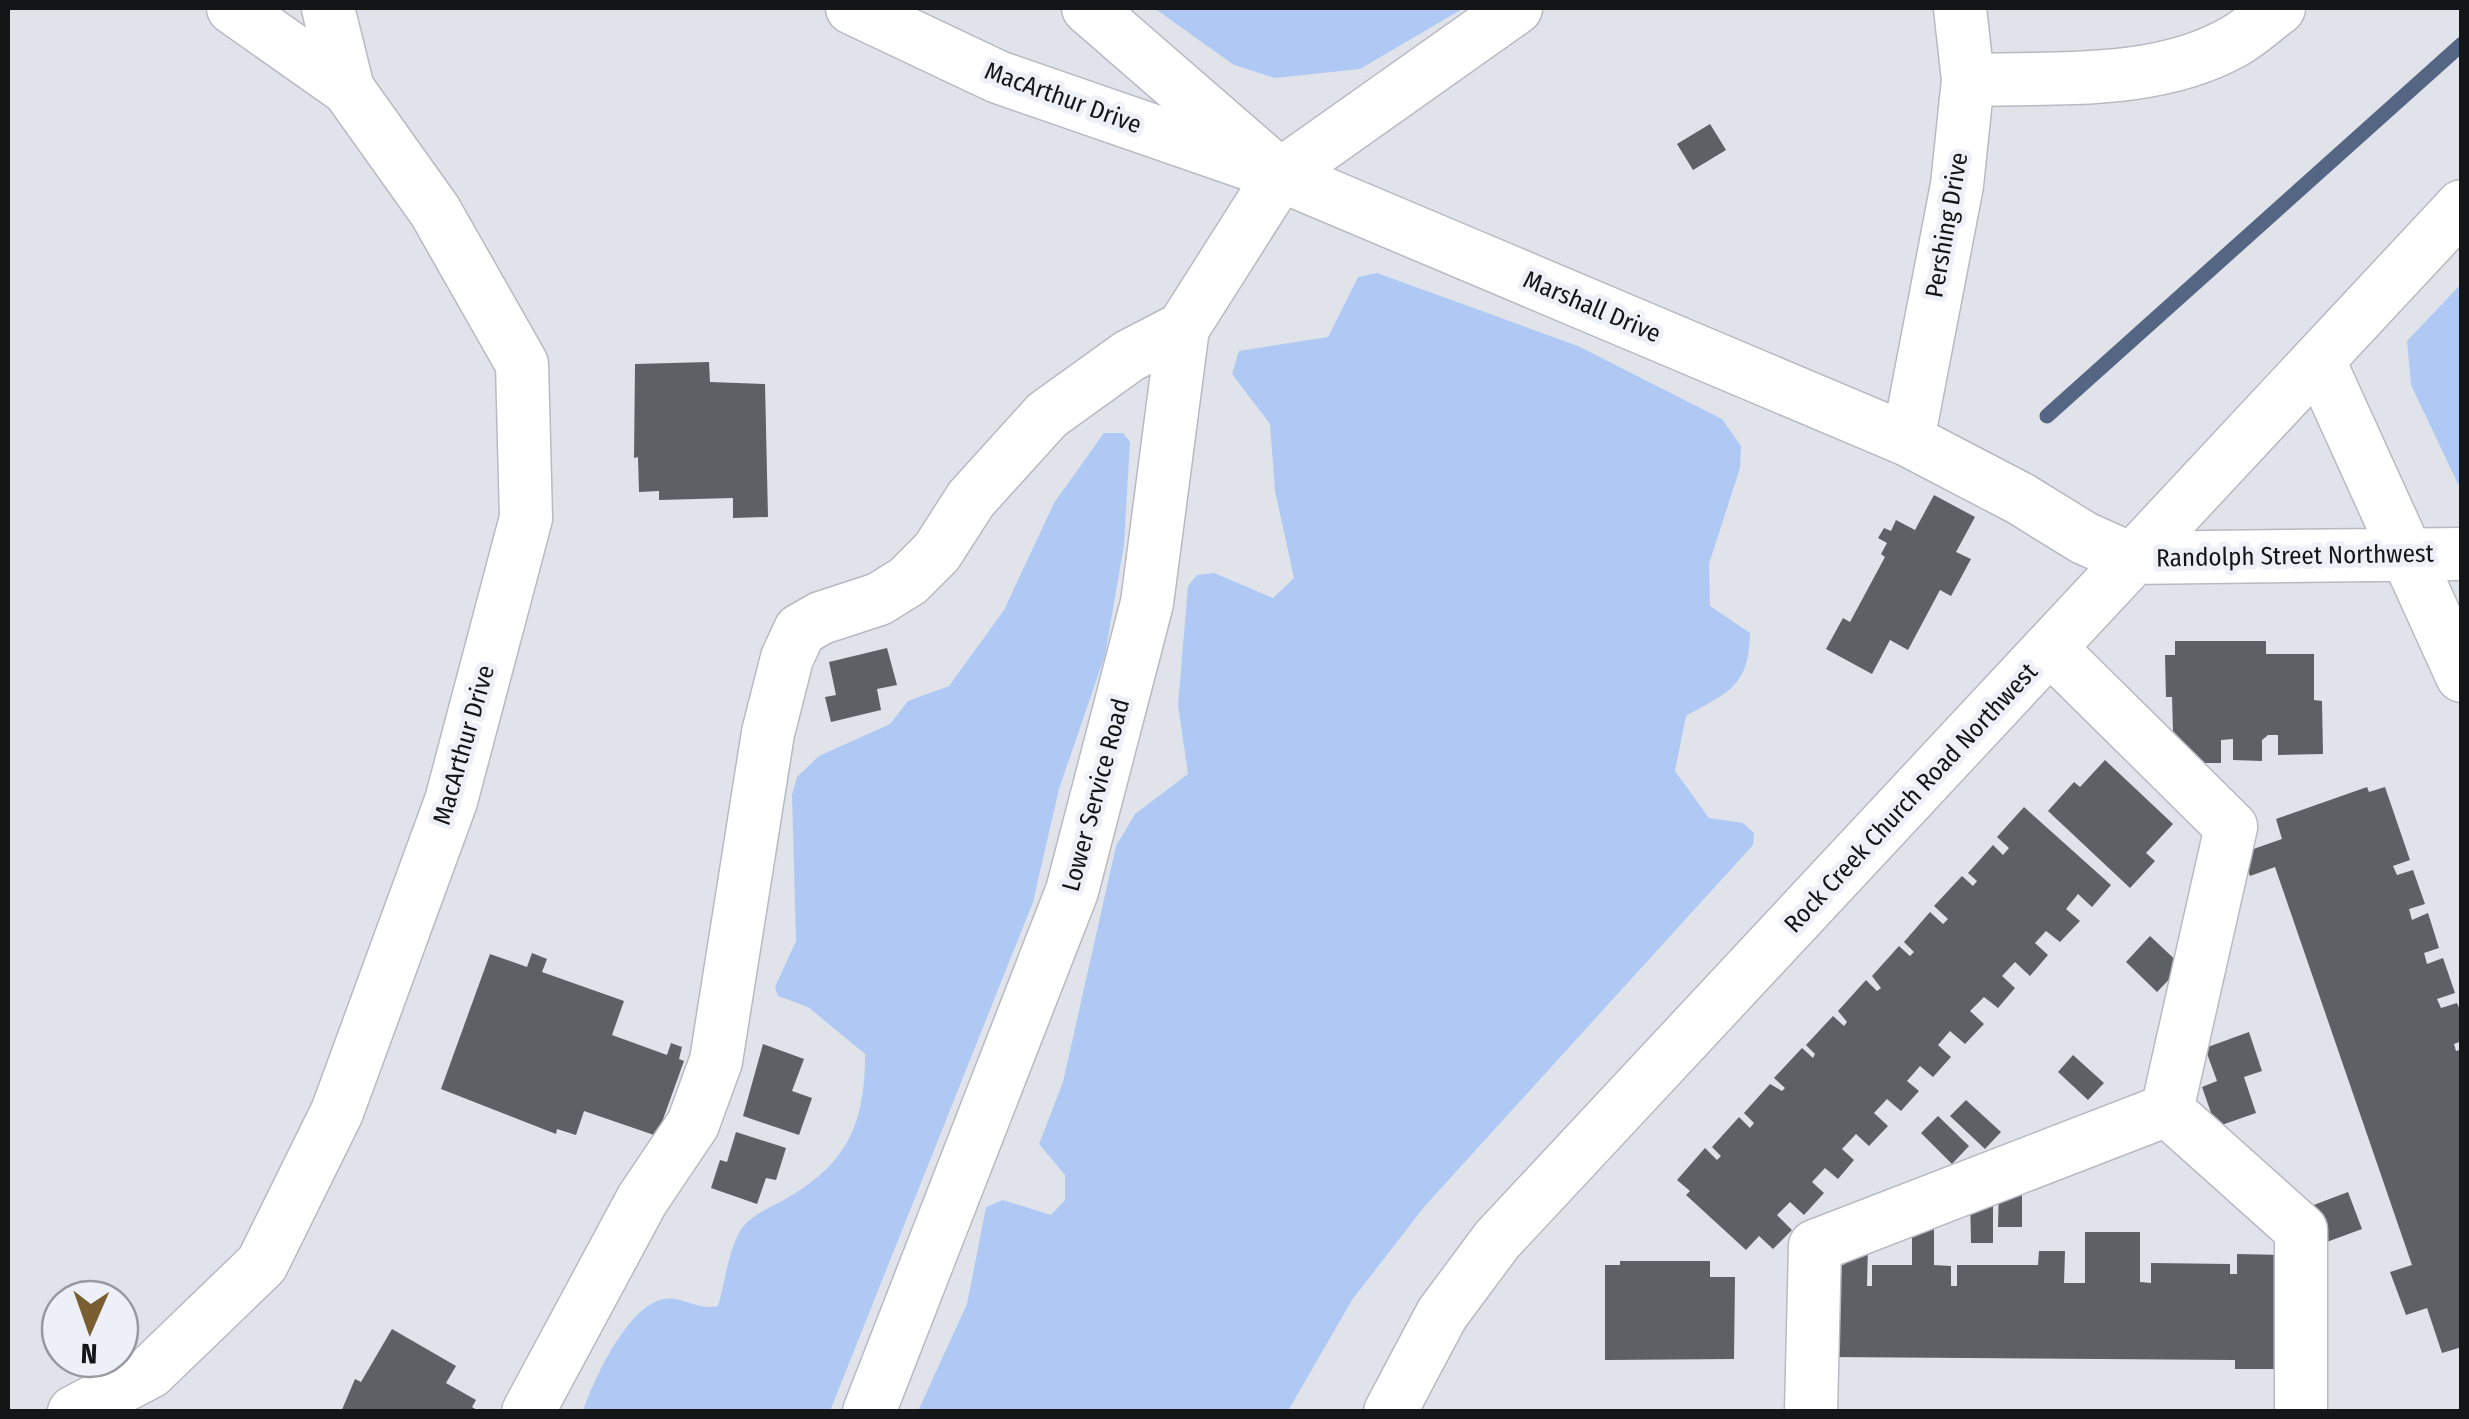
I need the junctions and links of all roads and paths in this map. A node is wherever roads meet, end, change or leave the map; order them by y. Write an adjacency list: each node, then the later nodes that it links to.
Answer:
1 (233, 8): 9 (street)
2 (328, 8): 9 (street, MacArthur Drive)
3 (852, 8): 10 (street, MacArthur Drive)
4 (1088, 8): 10 (street, Marshall Drive)
5 (1516, 8): 10 (street)
6 (1960, 8): 8 (street, Pershing Drive)
7 (2279, 8): 8 (street)
8 (1968, 80): 14 (street, Pershing Drive)
9 (348, 89): 21 (street, MacArthur Drive)
10 (1280, 174): 12 (street, Lower Service Road); 14 (street, Marshall Drive)
11 (2462, 206): 13 (street, Rock Creek Church Road Northwest)
12 (1183, 328): 22 (street); 23 (street, Lower Service Road)
13 (2320, 361): 16 (street); 17 (street, Rock Creek Church Road Northwest)
14 (1908, 440): 17 (street, Marshall Drive)
15 (2462, 554): 16 (street, Randolph Street Northwest)
16 (2408, 555): 17 (street, Randolph Street Northwest); 19 (street)
17 (2129, 558): 18 (street, Rock Creek Church Road Northwest)
18 (2050, 650): 20 (street); 24 (street, Rock Creek Church Road Northwest)
19 (2462, 676)
20 (2167, 1110): 25 (street); 26 (street)
21 (74, 1412)
22 (528, 1412)
23 (869, 1412)
24 (1390, 1412)
25 (1811, 1412)
26 (2300, 1412)

